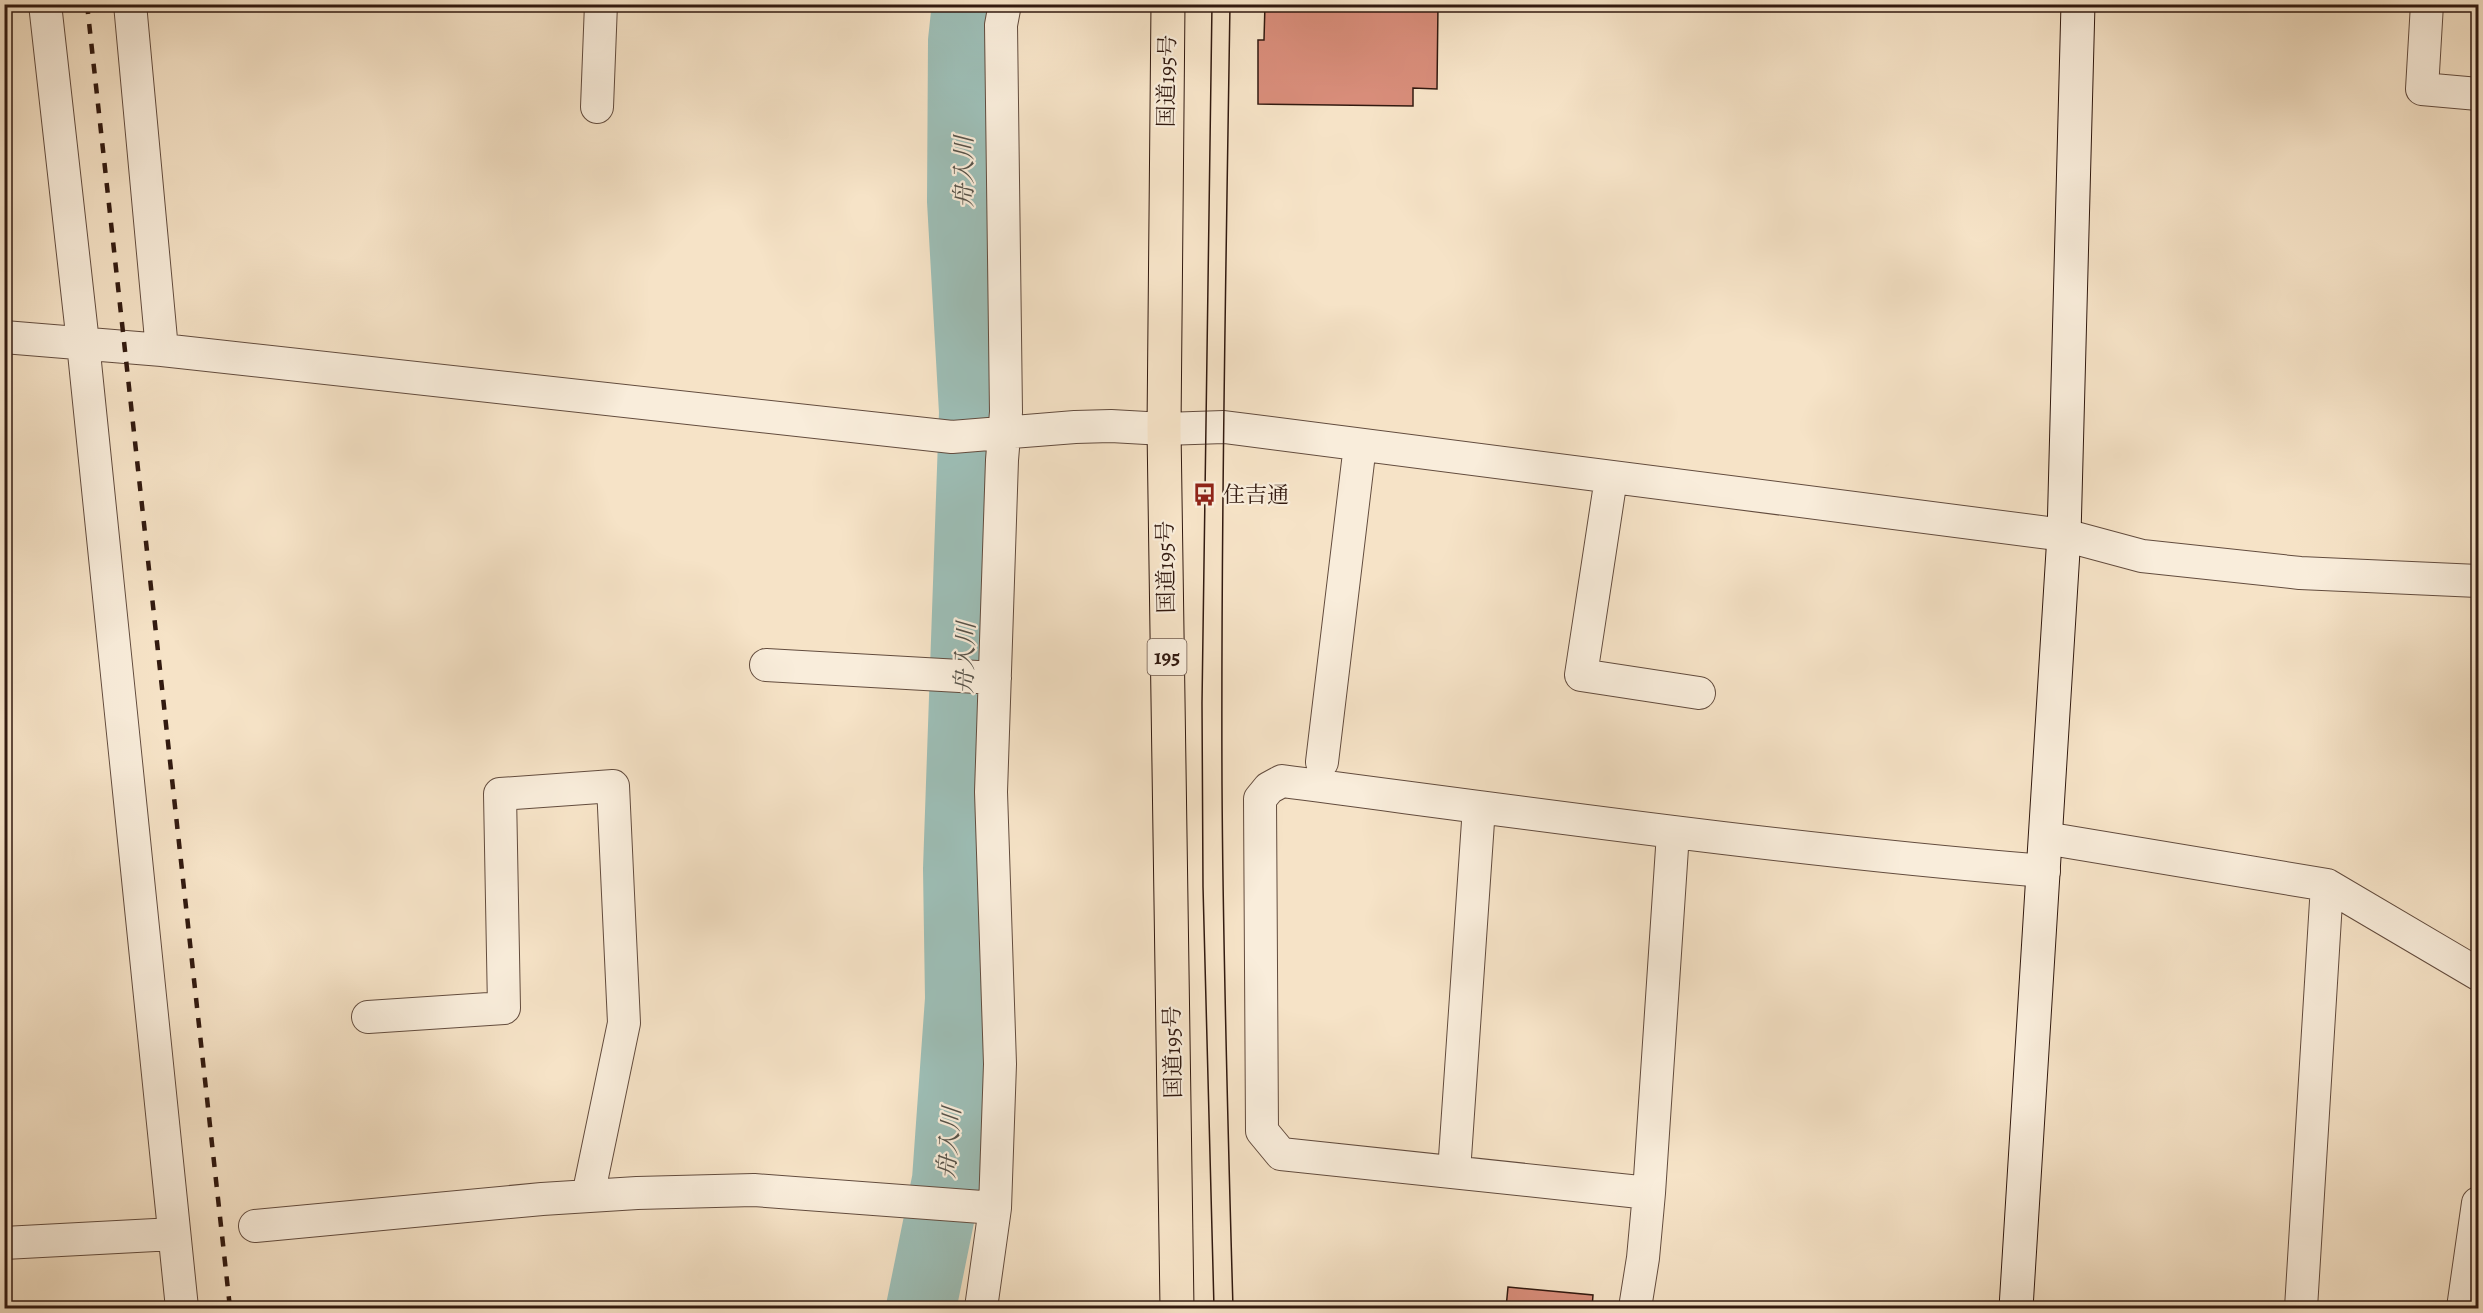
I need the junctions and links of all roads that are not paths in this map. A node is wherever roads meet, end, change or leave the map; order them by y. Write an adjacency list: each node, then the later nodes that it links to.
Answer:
1 (45, 4): 11 (street)
2 (130, 4): 12 (street)
3 (601, 4): 9 (street)
4 (1005, 4): 14 (street)
5 (1168, 4): 13 (highway, 国道195号 / 195)
6 (2078, 4): 17 (street)
7 (2427, 4): 8 (street)
8 (2478, 94)
9 (597, 107)
10 (4, 337): 11 (street)
11 (83, 343): 12 (street); 36 (street)
12 (162, 350): 14 (street)
13 (1164, 429): 14 (street); 15 (street); 40 (highway, 国道195号 / 195)
14 (998, 433): 20 (street)
15 (1360, 445): 16 (street); 22 (street)
16 (1611, 478): 17 (street); 21 (street)
17 (2064, 535): 18 (street); 25 (street)
18 (2478, 581)
19 (766, 664): 20 (street)
20 (995, 678): 34 (street)
21 (1699, 693)
22 (1322, 762)
23 (1479, 807): 24 (street); 30 (street); 30 (street)
24 (1673, 833): 26 (street); 31 (street)
25 (2046, 838): 26 (street); 27 (street)
26 (2043, 871): 42 (street)
27 (2327, 885): 28 (street); 43 (street)
28 (2478, 974)
29 (368, 1017): 32 (street)
30 (1454, 1172): 31 (street)
31 (1649, 1193): 41 (street)
32 (588, 1196): 34 (street); 35 (street)
33 (2478, 1203): 44 (street)
34 (986, 1207): 39 (street)
35 (255, 1226)
36 (174, 1234): 37 (street); 38 (street)
37 (4, 1243)
38 (182, 1308)
39 (981, 1308)
40 (1177, 1308)
41 (1635, 1308)
42 (2016, 1308)
43 (2301, 1308)
44 (2463, 1308)

